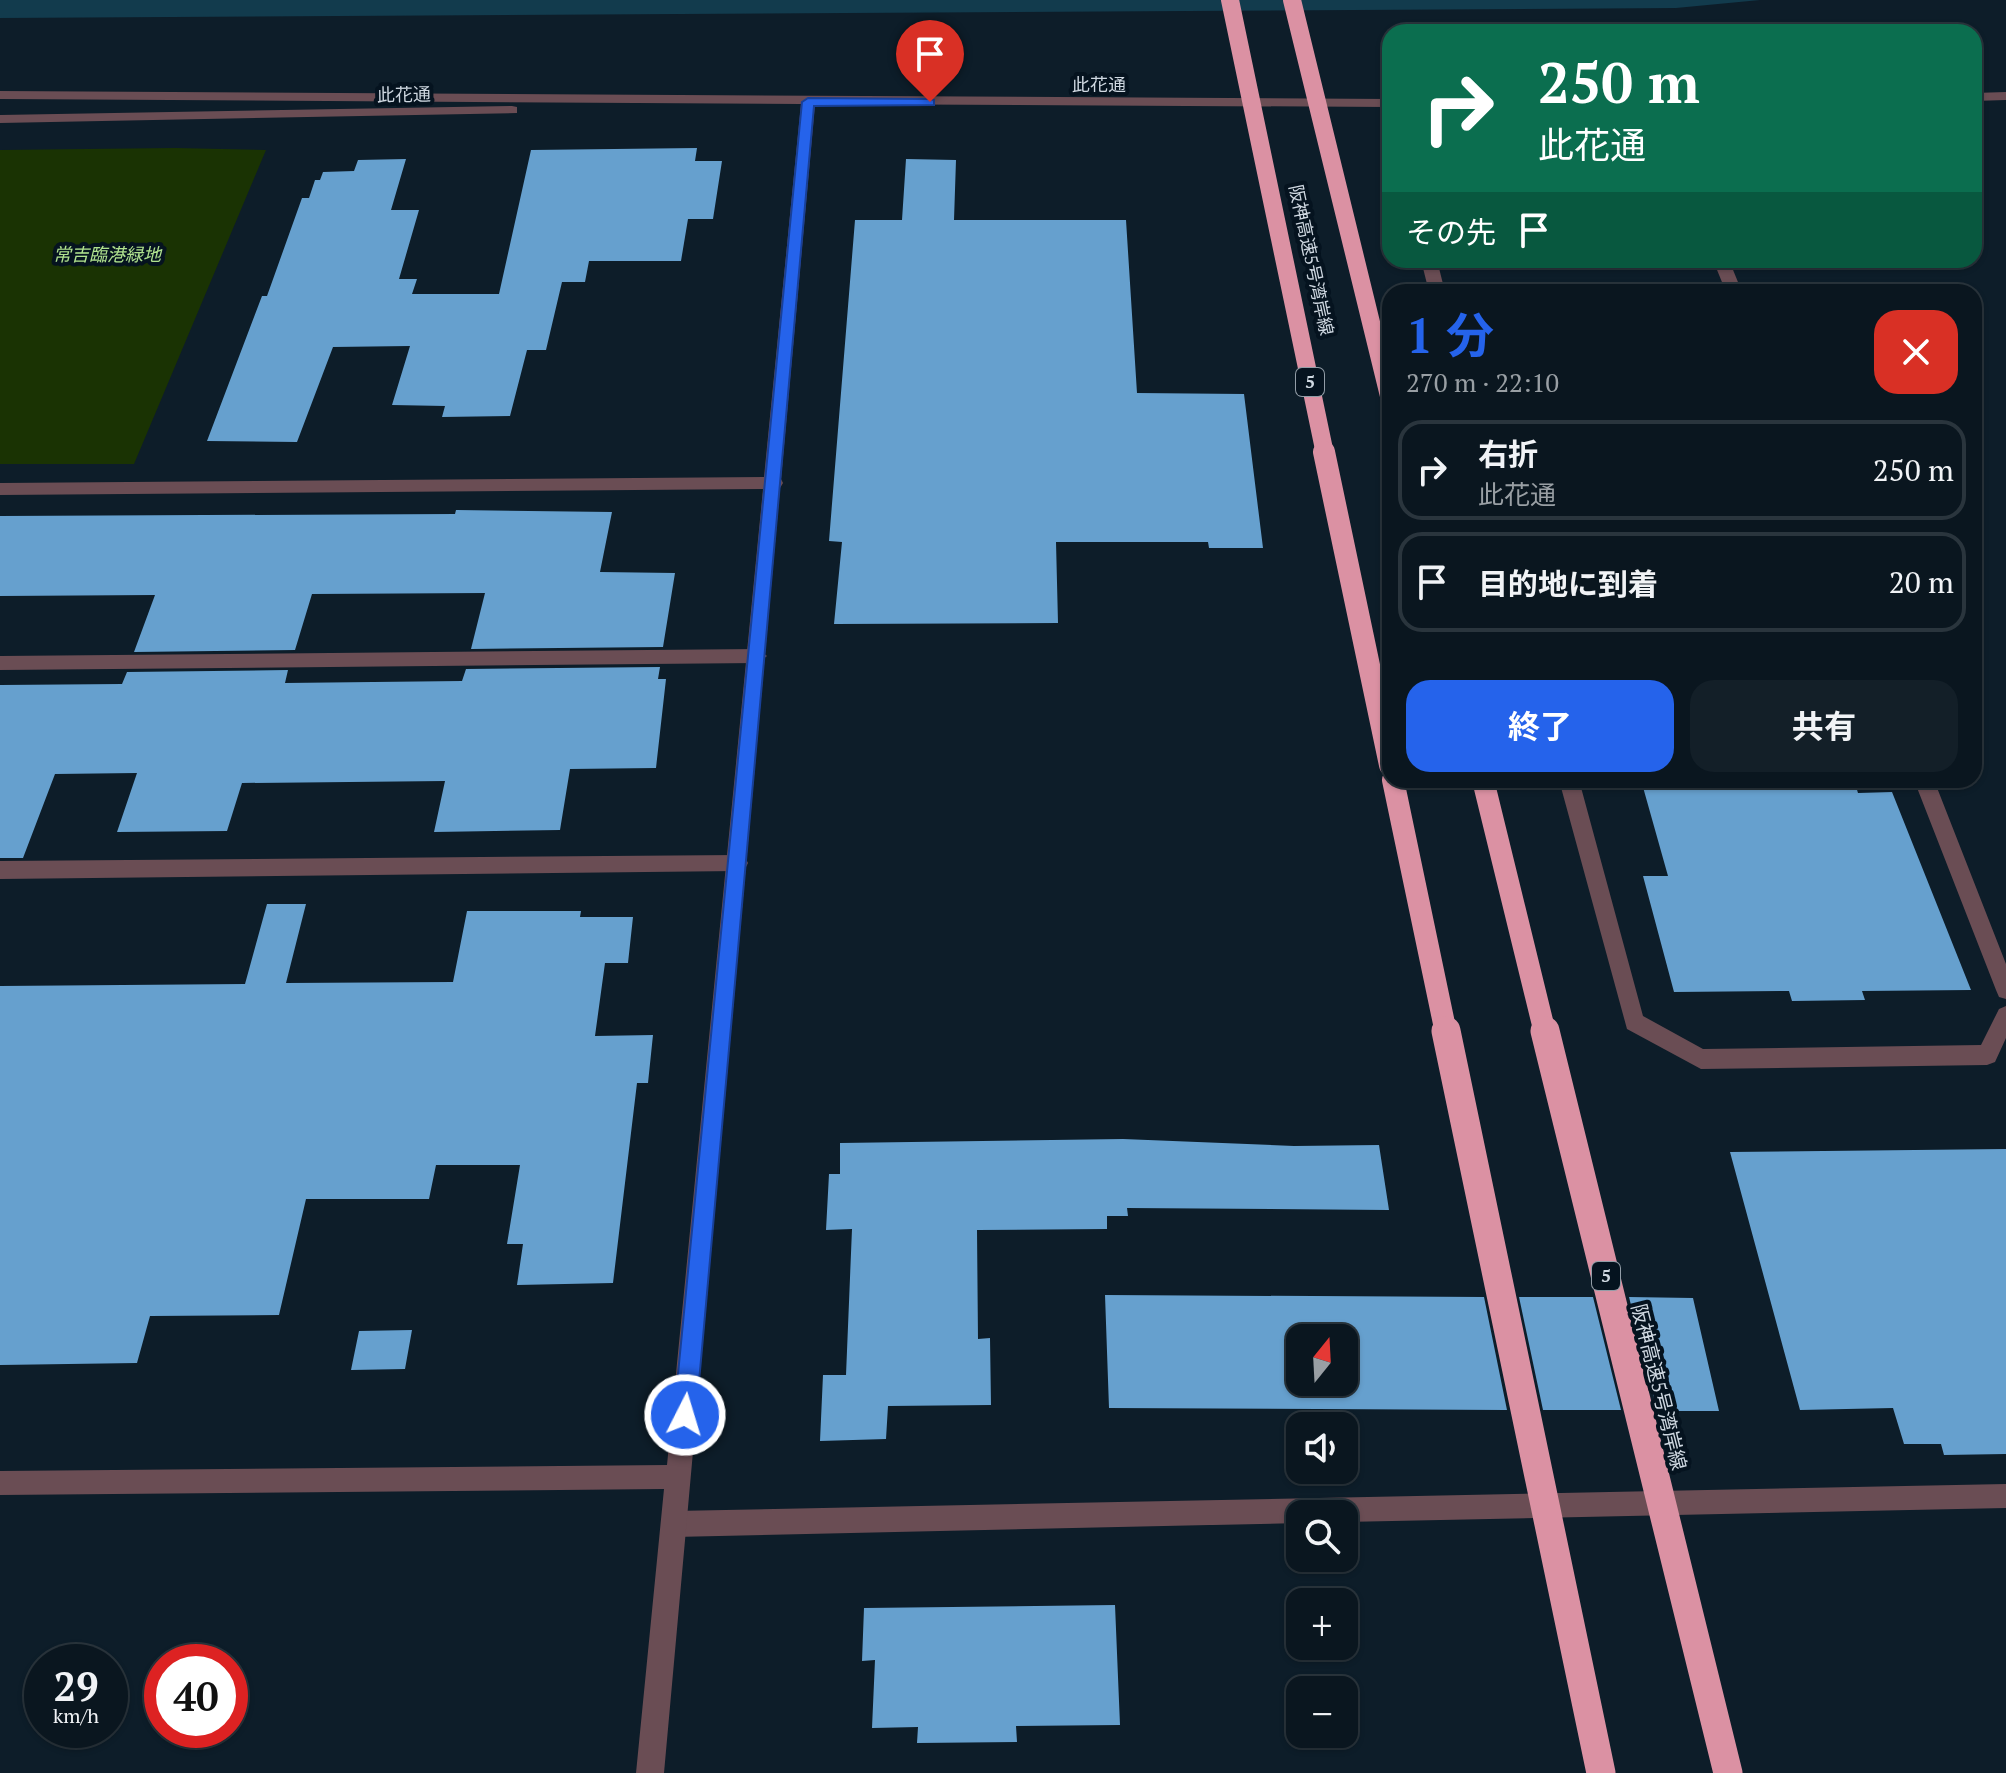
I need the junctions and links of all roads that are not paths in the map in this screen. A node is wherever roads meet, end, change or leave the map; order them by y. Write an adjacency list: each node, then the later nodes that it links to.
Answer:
1 (1230, 0): 14 (highway, 阪神高速5号湾岸線 / 5, bridge)
2 (1292, 0): 9 (highway, bridge)
3 (0, 95): 6 (street, 此花通)
4 (2006, 96): 5 (street)
5 (1982, 97)
6 (808, 102): 7 (street, 此花通); 8 (street, 此花通); 10 (street)
7 (1382, 107)
8 (0, 119)
9 (1382, 367)
10 (775, 483): 11 (street); 12 (street)
11 (0, 489)
12 (758, 656): 13 (street); 19 (street)
13 (0, 663)
14 (1382, 727)
15 (1395, 788): 28 (highway, bridge)
16 (1485, 788): 29 (highway, 阪神高速5号湾岸線 / 5, bridge)
17 (1571, 788): 22 (street)
18 (1927, 788): 21 (street)
19 (738, 863): 20 (street); 23 (street)
20 (0, 870)
21 (2006, 990)
22 (2006, 1016)
23 (679, 1477): 24 (street); 26 (street)
24 (0, 1483)
25 (2006, 1496): 26 (street)
26 (674, 1524): 27 (street)
27 (650, 1773)
28 (1601, 1773)
29 (1728, 1773)

